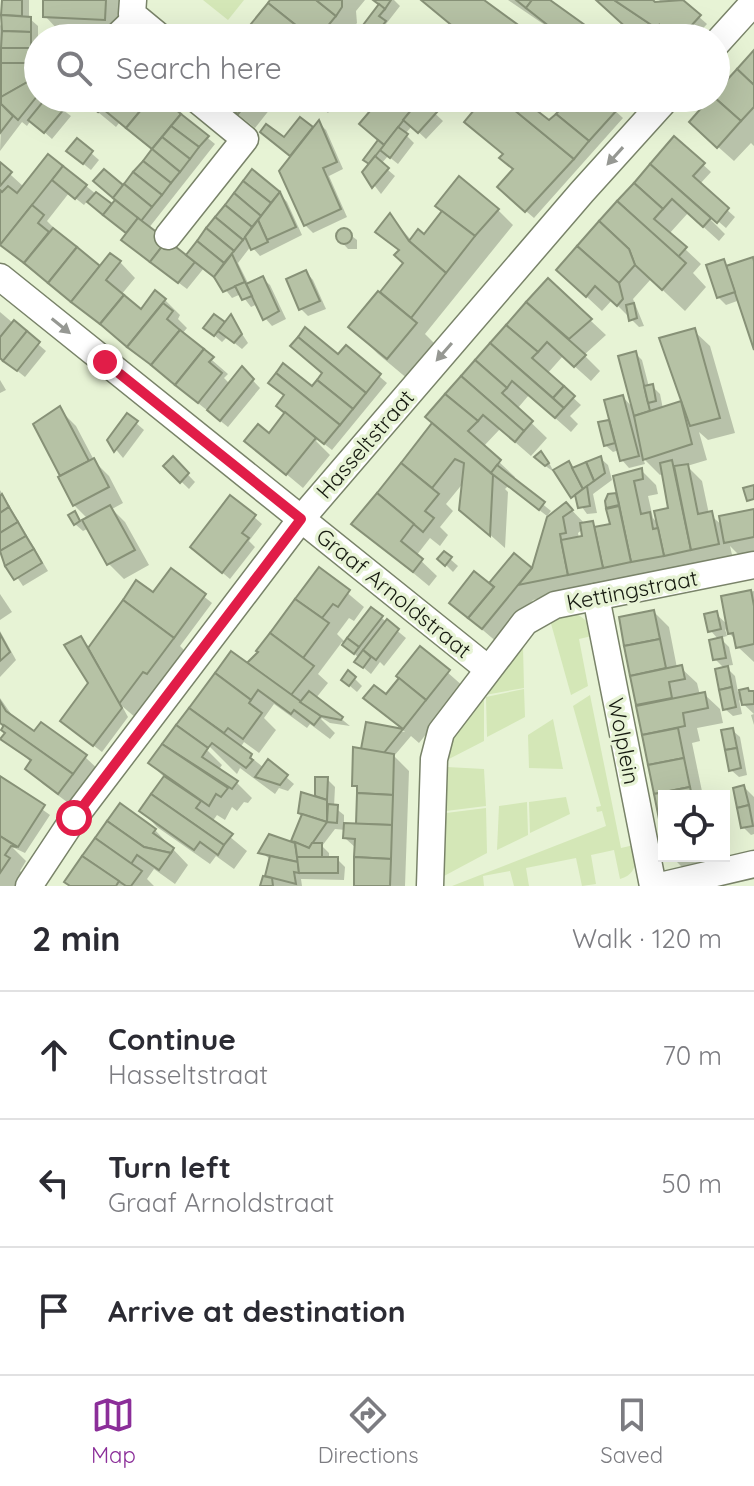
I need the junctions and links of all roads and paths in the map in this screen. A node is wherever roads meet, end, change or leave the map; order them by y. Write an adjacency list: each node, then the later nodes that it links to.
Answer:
1 (754, 2): 5 (street)
2 (132, 7): 3 (lane); 4 (street)
3 (118, 24)
4 (148, 24)
5 (730, 29)
6 (212, 112): 8 (street)
7 (654, 112): 10 (street, Hasseltstraat, one-way to 10)
8 (168, 236)
9 (0, 277): 10 (street, Graaf Arnoldstraat, one-way to 10)
10 (301, 519): 13 (street, Graaf Arnoldstraat); 15 (street, Hasseltstraat)
11 (754, 565): 12 (street, Kettingstraat)
12 (596, 597): 13 (street, Kettingstraat); 17 (street, Wolplein)
13 (488, 669): 16 (street)
14 (754, 864): 18 (street)
15 (29, 886)
16 (430, 886)
17 (653, 886)
18 (660, 886)

